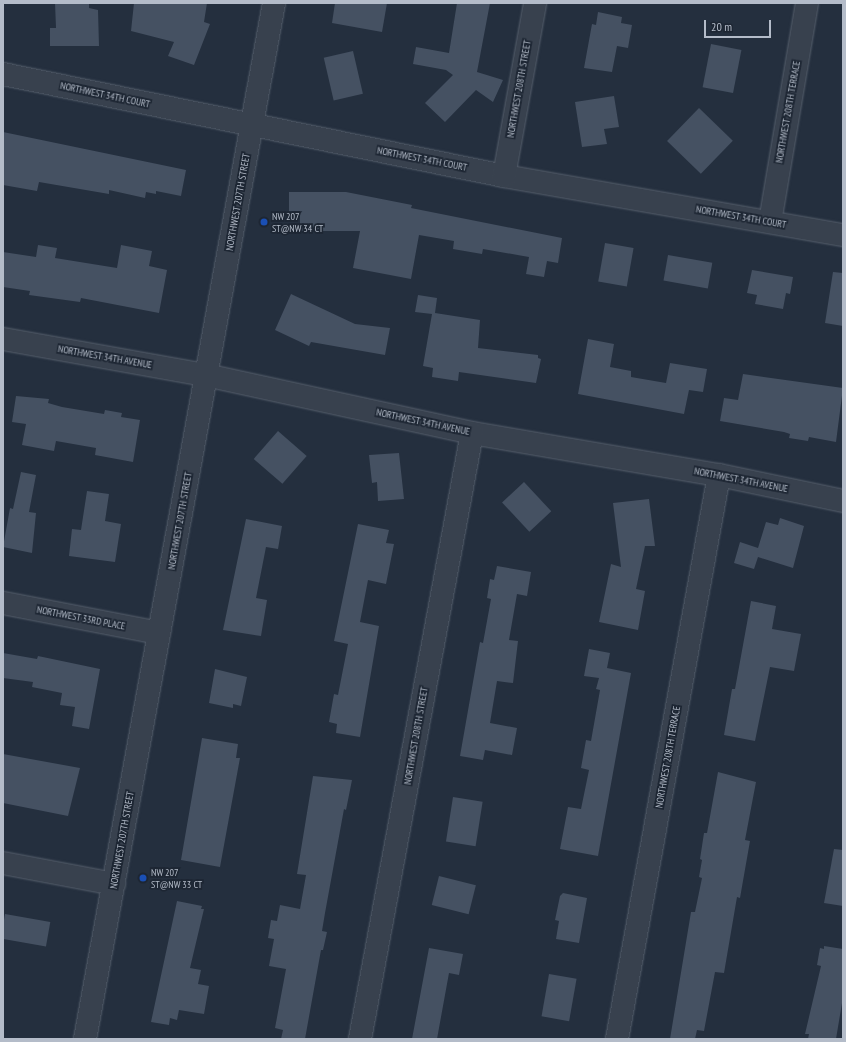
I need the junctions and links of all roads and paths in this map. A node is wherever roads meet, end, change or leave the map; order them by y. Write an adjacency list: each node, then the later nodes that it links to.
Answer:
1 (274, 3): 5 (street, NORTHWEST 207TH STREET)
2 (535, 3): 6 (street, NORTHWEST 208TH STREET)
3 (807, 3): 7 (street, NORTHWEST 208TH TERRACE)
4 (3, 74): 5 (street, NORTHWEST 34TH COURT)
5 (252, 125): 6 (street, NORTHWEST 34TH COURT); 10 (street, NORTHWEST 207TH STREET)
6 (504, 176): 7 (street, NORTHWEST 34TH COURT)
7 (770, 222): 8 (street, NORTHWEST 34TH COURT)
8 (843, 235)
9 (3, 339): 10 (street, NORTHWEST 34TH AVENUE)
10 (206, 375): 11 (street, NORTHWEST 34TH AVENUE); 15 (street, NORTHWEST 207TH STREET)
11 (472, 433): 12 (street, NORTHWEST 34TH AVENUE); 19 (street, NORTHWEST 208TH STREET)
12 (719, 475): 13 (street, NORTHWEST 34TH AVENUE); 20 (street, NORTHWEST 208TH TERRACE)
13 (843, 501)
14 (3, 603): 15 (street, NORTHWEST 33RD PLACE)
15 (159, 633): 17 (street, NORTHWEST 207TH STREET)
16 (3, 863): 17 (street)
17 (114, 884): 18 (street, NORTHWEST 207TH STREET)
18 (85, 1039)
19 (360, 1039)
20 (617, 1039)

